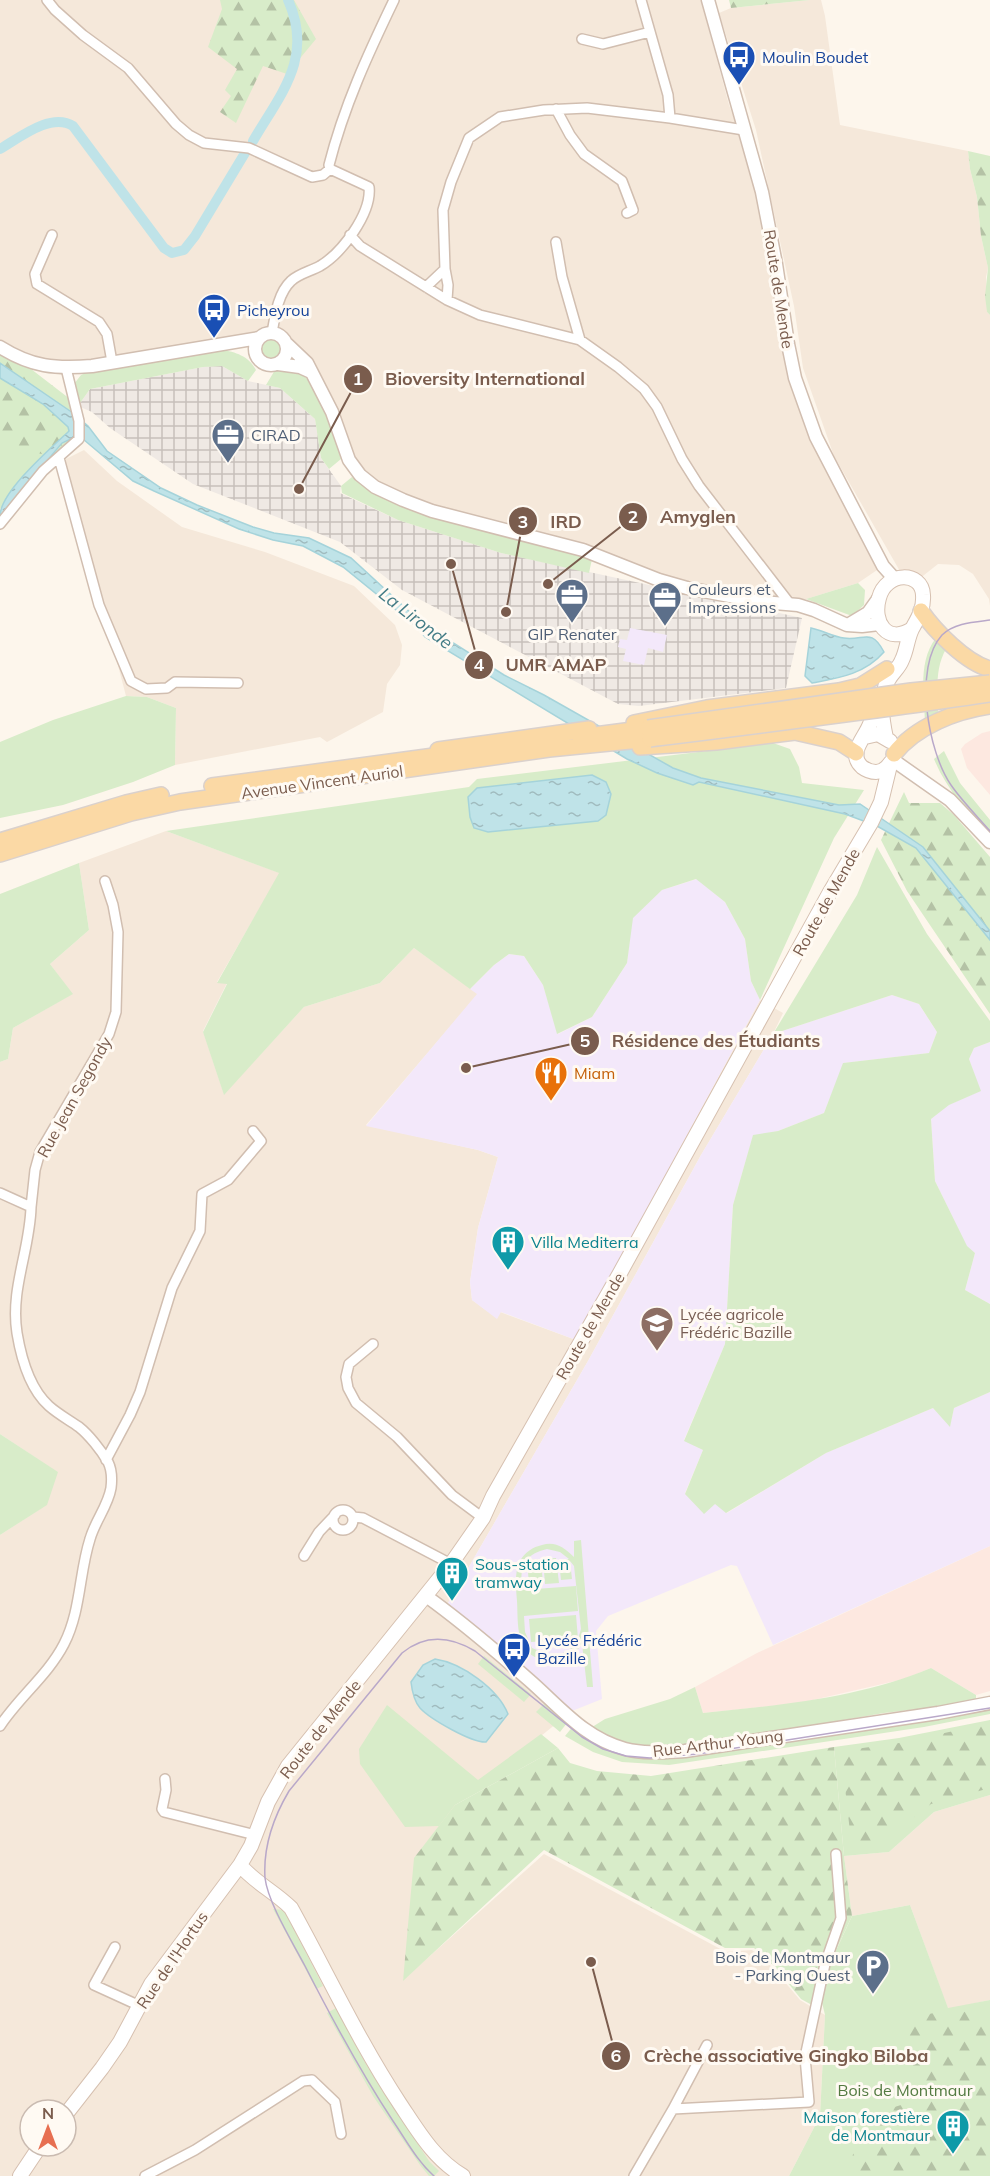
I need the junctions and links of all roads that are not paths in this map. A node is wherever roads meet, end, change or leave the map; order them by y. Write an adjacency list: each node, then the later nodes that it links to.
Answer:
1 (47, 0): 10 (street)
2 (394, 0): 10 (street)
3 (641, 0): 5 (street)
4 (708, 0): 9 (street, Route de Mende)
5 (650, 32): 6 (street); 8 (street)
6 (582, 39)
7 (556, 110): 8 (street); 11 (street); 15 (street)
8 (670, 118): 9 (street)
9 (744, 130): 31 (street, Route de Mende)
10 (330, 169): 13 (street)
11 (627, 213)
12 (52, 235): 25 (street)
13 (350, 235): 16 (street); 18 (street)
14 (556, 242): 20 (street)
15 (445, 269): 16 (street); 17 (street)
16 (426, 287): 17 (street)
17 (447, 300): 20 (street)
18 (272, 333): 19 (street); 22 (street)
19 (259, 338): 21 (street); 24 (street)
20 (580, 340): 33 (street)
21 (222, 343): 24 (street); 25 (street)
22 (287, 344): 26 (street); 28 (street)
23 (0, 347): 27 (street)
24 (255, 355): 26 (street)
25 (112, 362): 27 (street)
26 (278, 364): 28 (street)
27 (66, 368): 29 (street)
28 (311, 372): 33 (street)
29 (59, 458): 30 (street); 42 (street)
30 (0, 524)
31 (890, 581): 32 (main road); 34 (main road)
32 (878, 599): 35 (main road); 36 (street)
33 (790, 604): 36 (street)
34 (921, 611): 37 (main road); 40 (main road)
35 (879, 624): 36 (street); 38 (main road)
36 (847, 625)
37 (912, 629): 38 (main road); 47 (main road)
38 (894, 634): 39 (main road)
39 (887, 669): 45 (main road); 46 (main road)
40 (990, 669)
41 (990, 682): 48 (main road, bridge)
42 (238, 683)
43 (990, 694): 48 (main road, bridge)
44 (990, 706): 50 (main road)
45 (609, 730): 48 (main road); 53 (main road, Avenue Vincent Auriol)
46 (865, 737): 47 (main road); 49 (main road)
47 (886, 738): 50 (main road)
48 (642, 739): 49 (main road); 55 (main road, Avenue Vincent Auriol)
49 (856, 753): 51 (main road)
50 (892, 760): 51 (main road); 52 (main road, Route de Mende); 54 (street)
51 (874, 772): 52 (main road)
52 (884, 790): 64 (main road, Route de Mende)
53 (5, 839)
54 (990, 842)
55 (0, 854)
56 (105, 880): 59 (street, Rue Jean Segondy)
57 (254, 1131): 61 (street)
58 (0, 1193): 59 (street)
59 (32, 1207): 61 (street, Rue Jean Segondy)
60 (373, 1344): 64 (street)
61 (106, 1460): 69 (street)
62 (335, 1515): 63 (street); 63 (street); 65 (street)
63 (353, 1517): 66 (street)
64 (483, 1518): 66 (main road, Route de Mende)
65 (304, 1556)
66 (451, 1564): 67 (main road, Route de Mende)
67 (426, 1596): 68 (street, Rue Arthur Young); 71 (main road, Route de Mende)
68 (990, 1703)
69 (0, 1726)
70 (165, 1779): 71 (street)
71 (255, 1835): 73 (main road, Route de Mende)
72 (836, 1854): 78 (street)
73 (240, 1865): 75 (main road, Rue de l'Hortus); 81 (main road)
74 (115, 1947): 75 (street)
75 (140, 2006): 77 (main road, Rue de l'Hortus)
76 (707, 2045): 78 (street)
77 (78, 2099)
78 (673, 2109): 84 (street)
79 (341, 2134): 83 (street)
80 (32, 2158): 82 (main road)
81 (459, 2175)
82 (20, 2176)
83 (145, 2176)
84 (634, 2176)

